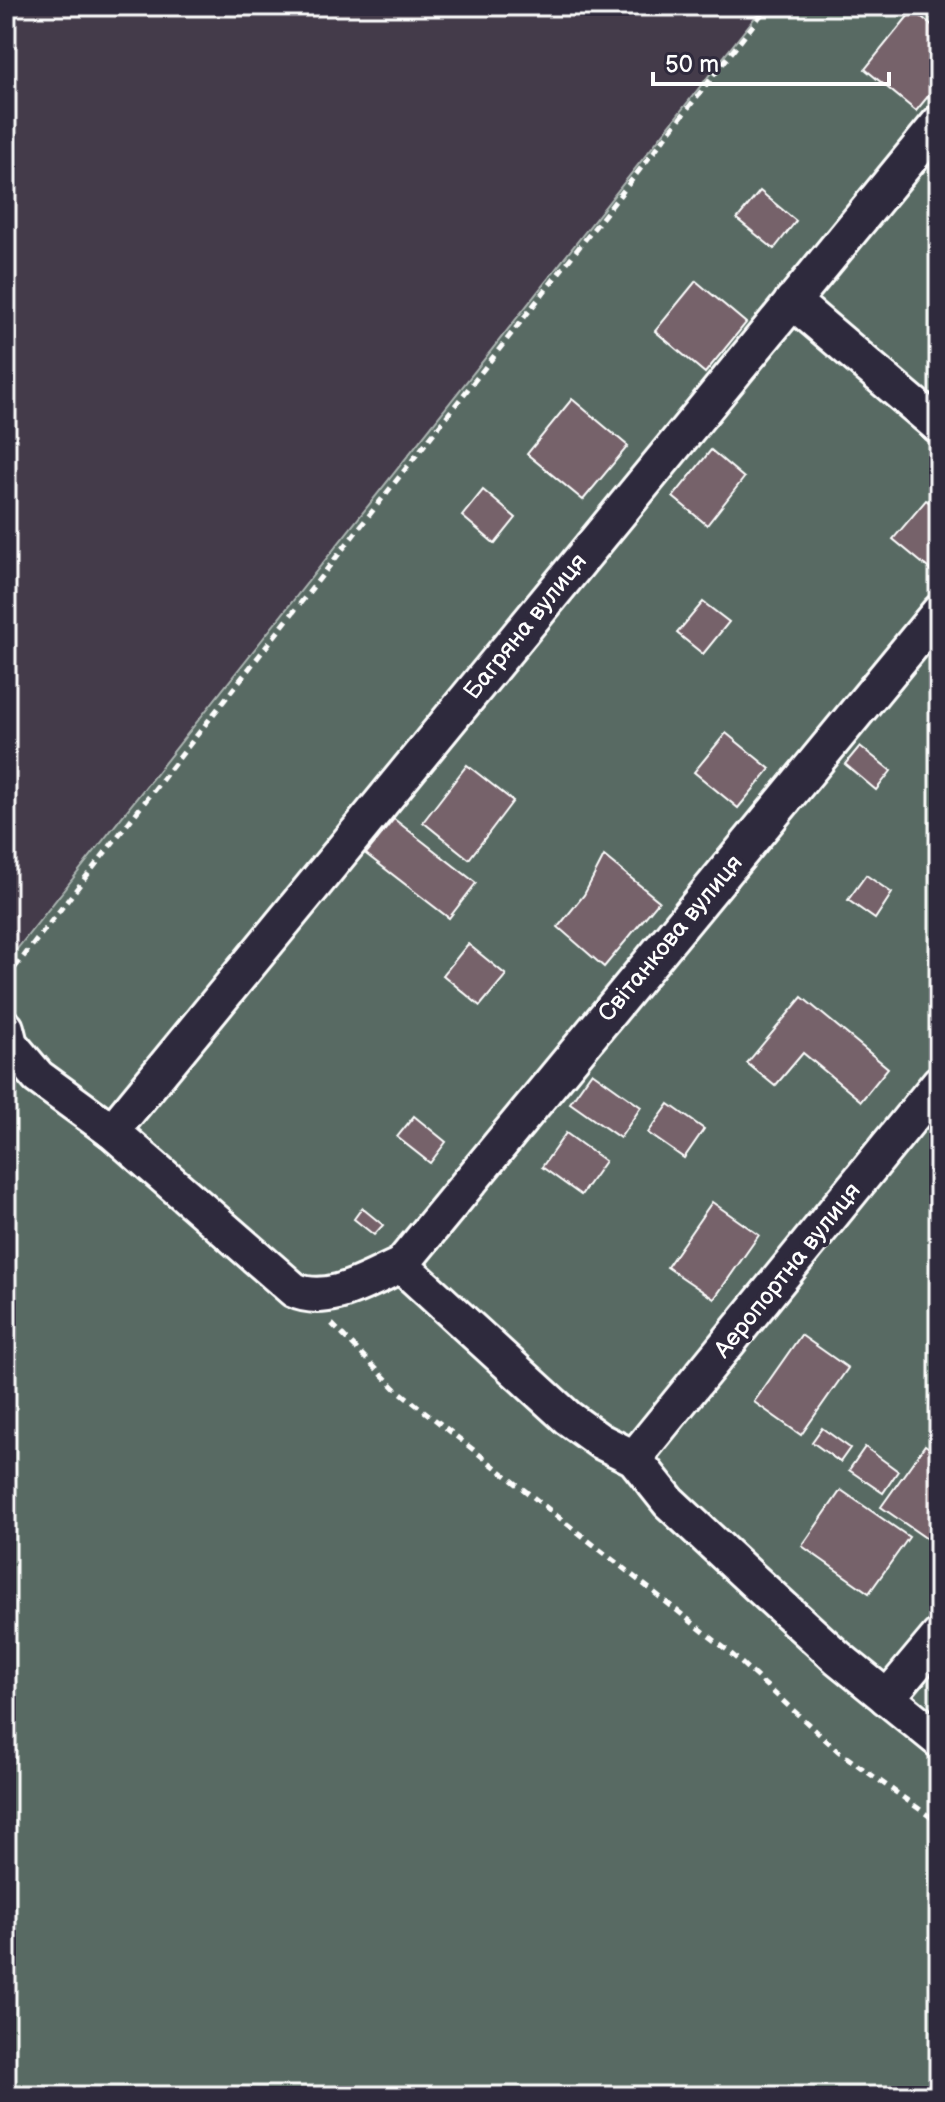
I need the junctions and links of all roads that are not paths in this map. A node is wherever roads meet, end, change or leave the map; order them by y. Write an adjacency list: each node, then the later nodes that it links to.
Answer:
1 (939, 123): 2 (street, Багряна вулиця)
2 (792, 301): 3 (street); 7 (street, Багряна вулиця)
3 (939, 426)
4 (939, 612): 8 (street, Світанкова вулиця)
5 (6, 1028): 7 (street)
6 (939, 1083): 9 (street, Аеропортна вулиця)
7 (112, 1131): 8 (street)
8 (401, 1265): 9 (street)
9 (634, 1458): 11 (street)
10 (939, 1636): 11 (street)
11 (887, 1698): 12 (street)
12 (939, 1740)

